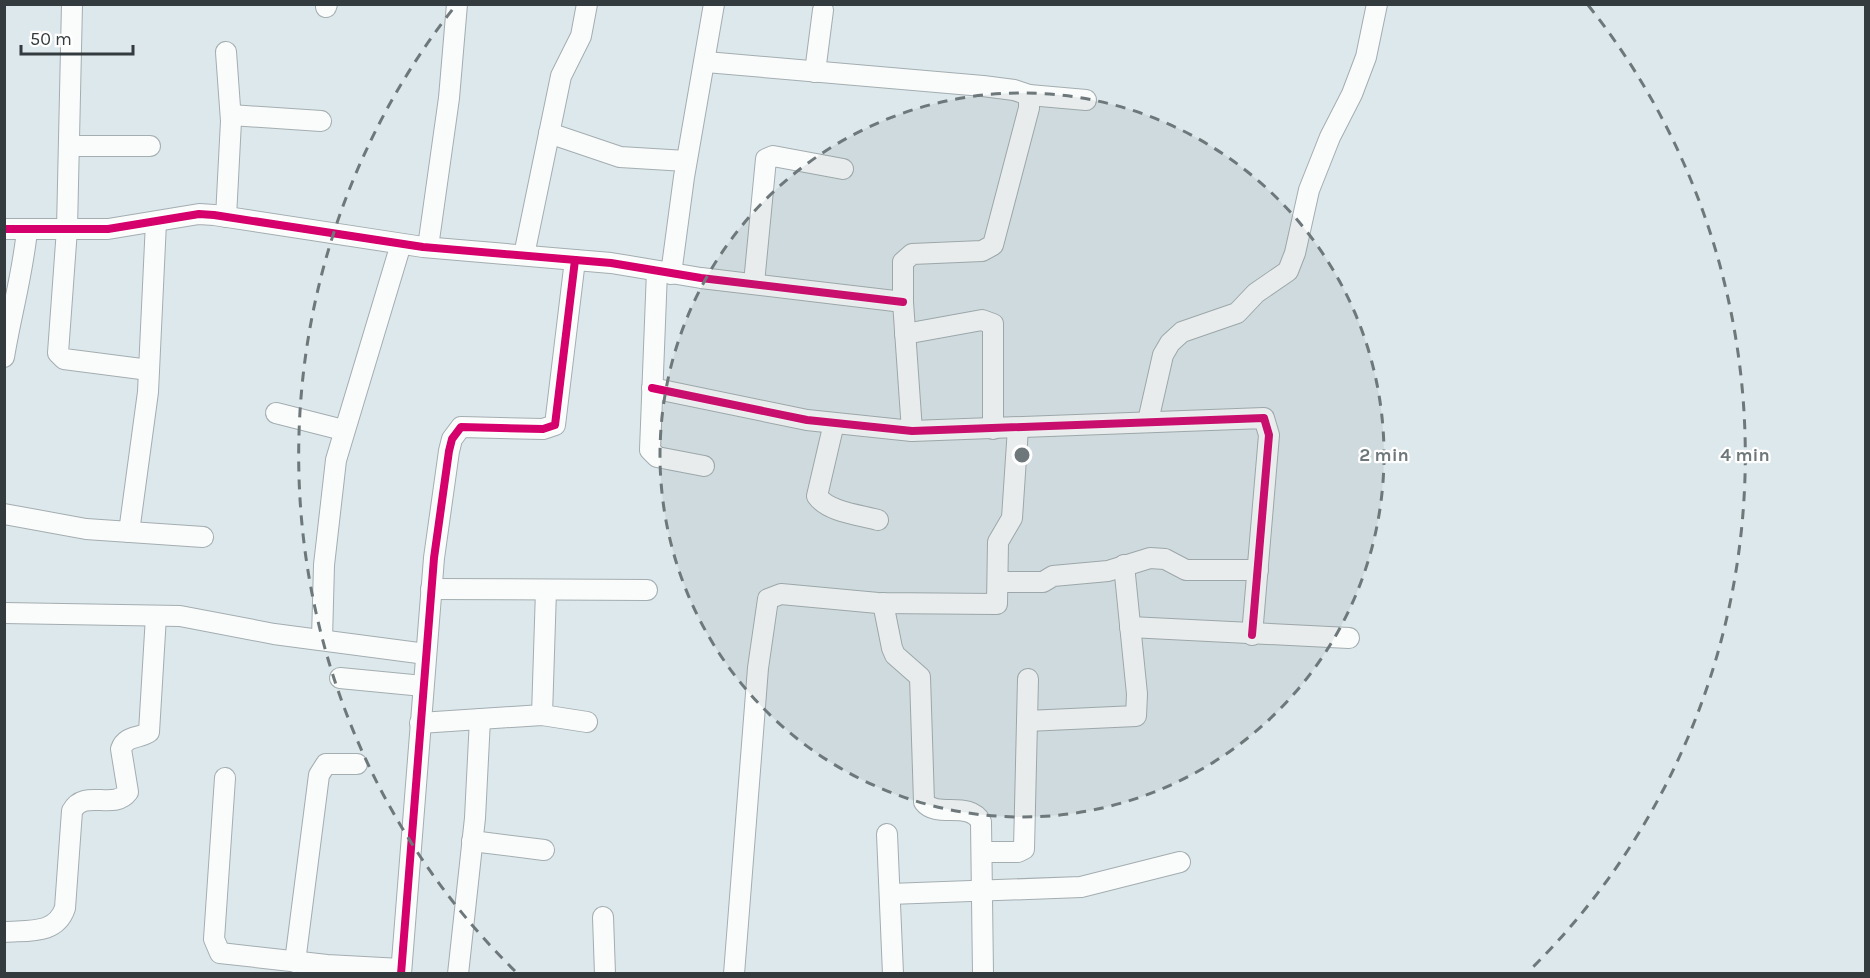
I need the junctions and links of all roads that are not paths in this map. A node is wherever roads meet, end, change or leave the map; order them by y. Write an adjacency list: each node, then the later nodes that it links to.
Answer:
1 (72, 4): 15 (street)
2 (457, 4): 25 (street)
3 (587, 4): 14 (street)
4 (714, 4): 8 (street)
5 (1377, 4): 36 (street)
6 (823, 10): 9 (street)
7 (226, 52): 12 (street)
8 (706, 62): 9 (street); 17 (street)
9 (815, 72): 10 (street)
10 (1029, 95): 11 (street); 30 (street)
11 (1086, 99)
12 (231, 115): 13 (street); 19 (street)
13 (321, 121)
14 (549, 133): 17 (street); 26 (street)
15 (70, 146): 16 (street); 22 (street)
16 (150, 146)
17 (686, 161): 28 (street)
18 (843, 169): 29 (street)
19 (226, 217): 20 (street); 24 (street)
20 (156, 222): 22 (street); 33 (street)
21 (4, 229): 23 (street)
22 (67, 229): 23 (street); 33 (street)
23 (27, 230): 32 (street)
24 (401, 244): 25 (street); 40 (street)
25 (428, 247): 26 (street)
26 (524, 255): 27 (street)
27 (575, 260): 28 (street); 50 (street)
28 (664, 273): 29 (street); 34 (street)
29 (754, 284): 30 (street)
30 (903, 302): 31 (street)
31 (905, 334): 39 (street); 41 (street)
32 (4, 357)
33 (149, 370): 45 (street)
34 (652, 388): 37 (street); 42 (street)
35 (276, 412): 40 (street)
36 (1148, 421): 38 (street); 48 (street)
37 (834, 423): 41 (street); 44 (street)
38 (1018, 428): 39 (street); 49 (street)
39 (993, 429): 41 (street)
40 (344, 430): 59 (street)
41 (912, 431)
42 (704, 466)
43 (4, 514): 45 (street)
44 (878, 520)
45 (129, 532): 46 (street)
46 (203, 537)
47 (1124, 566): 48 (street); 49 (street); 56 (street)
48 (1258, 570): 57 (street)
49 (998, 582): 53 (street)
50 (431, 590): 51 (street); 60 (street)
51 (546, 590): 52 (street); 64 (street)
52 (646, 590)
53 (883, 603): 74 (street); 84 (street)
54 (4, 613): 55 (street)
55 (156, 615): 59 (street); 79 (street)
56 (1130, 627): 57 (street); 66 (street)
57 (1252, 635): 58 (street)
58 (1349, 638)
59 (322, 639): 60 (street)
60 (426, 654): 63 (street)
61 (340, 678): 63 (street)
62 (1028, 679): 66 (street)
63 (423, 686): 68 (street)
64 (542, 715): 65 (street); 67 (street)
65 (480, 719): 68 (street); 72 (street)
66 (1027, 721): 74 (street)
67 (587, 722)
68 (420, 723): 81 (street)
69 (357, 764): 80 (street)
70 (225, 778): 80 (street)
71 (887, 834): 77 (street)
72 (472, 841): 73 (street); 82 (street)
73 (544, 850)
74 (982, 852): 76 (street)
75 (1180, 862): 76 (street)
76 (984, 891): 77 (street); 86 (street)
77 (890, 894): 85 (street)
78 (603, 917): 83 (street)
79 (4, 932)
80 (287, 966): 81 (street)
81 (401, 971)
82 (458, 974)
83 (605, 974)
84 (734, 974)
85 (893, 974)
86 (982, 974)

